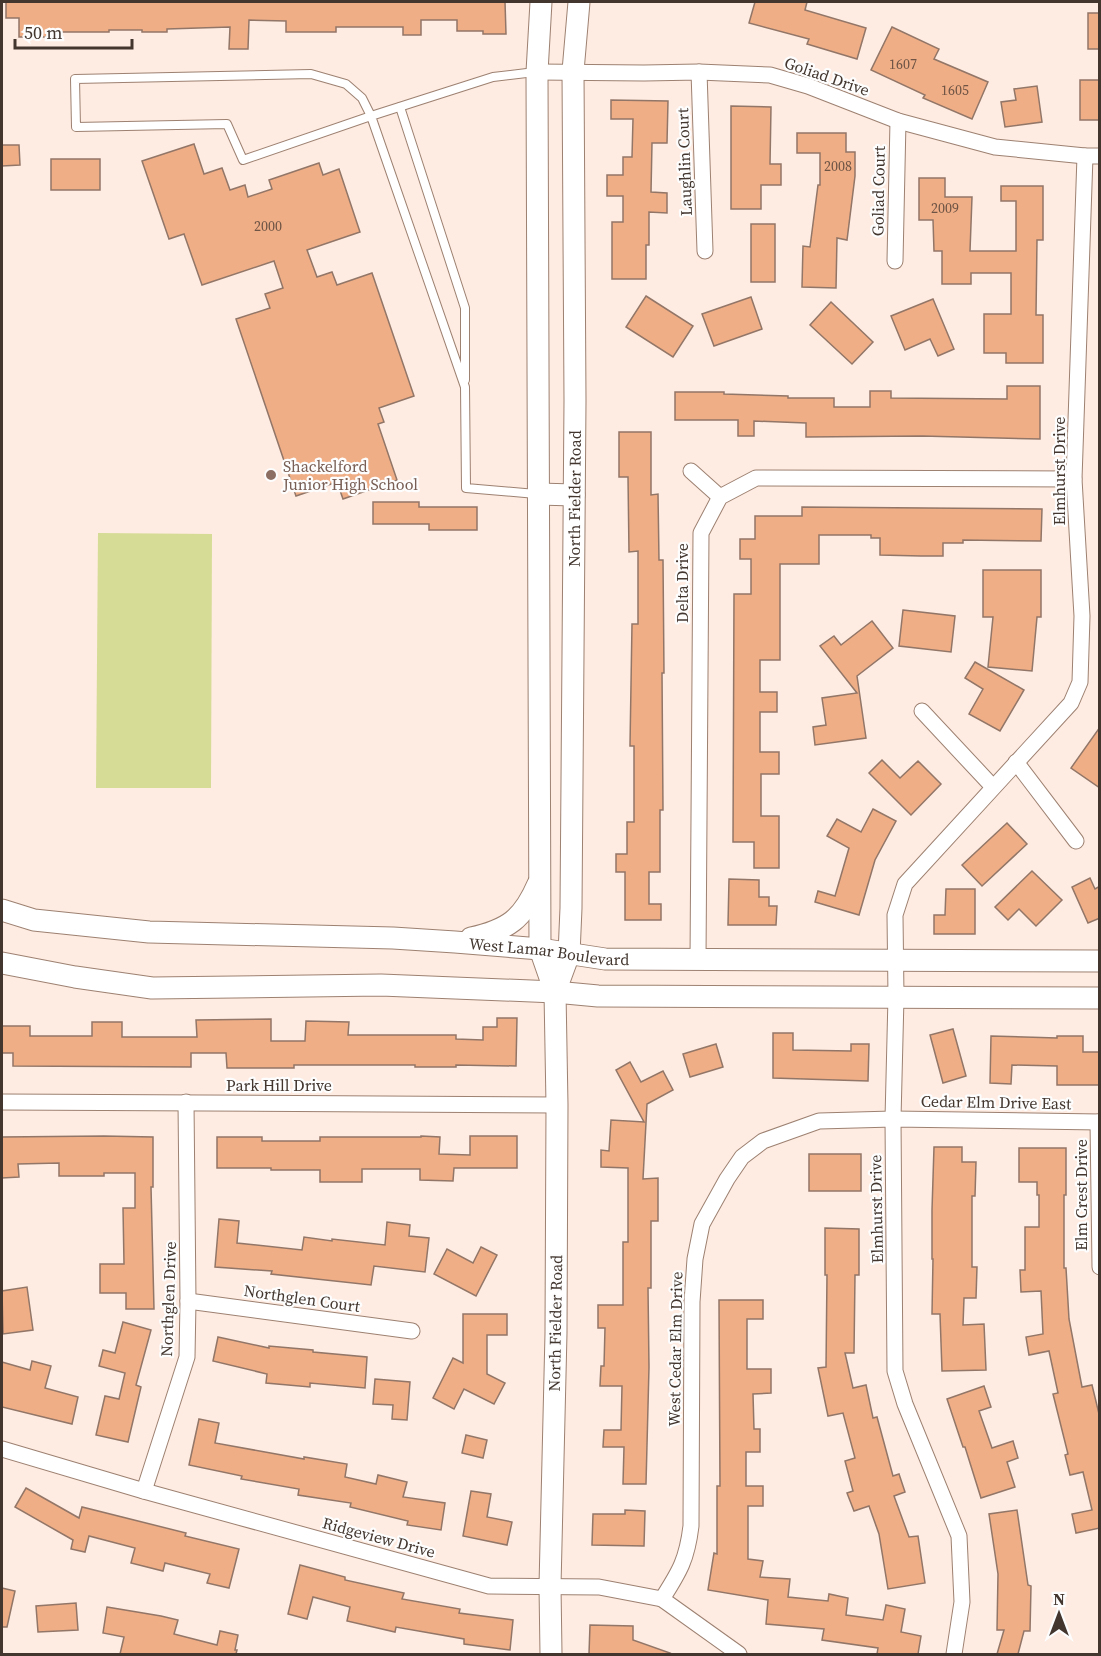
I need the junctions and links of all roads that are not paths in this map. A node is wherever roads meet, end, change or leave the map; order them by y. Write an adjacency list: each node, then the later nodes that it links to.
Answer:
1 (541, 2): 4 (main road, North Fielder Road)
2 (579, 2): 3 (main road, North Fielder Road)
3 (573, 71): 4 (street, Goliad Drive); 5 (street, Goliad Drive); 16 (main road, North Fielder Road)
4 (537, 72): 6 (lane); 15 (main road, North Fielder Road)
5 (699, 72): 8 (street, Goliad Drive); 10 (street, Laughlin Court)
6 (400, 107): 7 (lane); 12 (lane)
7 (371, 116): 7 (lane); 12 (lane)
8 (898, 122): 9 (street, Goliad Drive); 11 (street, Goliad Court)
9 (1092, 156): 14 (street, Elmhurst Drive)
10 (705, 251)
11 (895, 261)
12 (465, 387): 15 (lane)
13 (691, 471): 17 (street)
14 (1074, 479): 17 (street); 19 (street, Elmhurst Drive)
15 (538, 494): 16 (main road); 22 (main road, North Fielder Road)
16 (574, 495): 26 (main road, North Fielder Road)
17 (720, 497): 28 (street, Delta Drive)
18 (921, 711): 20 (street)
19 (1016, 762): 20 (street, Elmhurst Drive); 21 (street)
20 (993, 787): 27 (street, Elmhurst Drive)
21 (1076, 842)
22 (540, 880): 24 (main road); 25 (main road, North Fielder Road)
23 (2, 910): 24 (main road, West Lamar Boulevard)
24 (455, 942): 25 (main road, West Lamar Boulevard)
25 (540, 949): 26 (main road, West Lamar Boulevard); 31 (main road, North Fielder Road)
26 (569, 954): 28 (main road, West Lamar Boulevard); 31 (main road, North Fielder Road)
27 (896, 959): 28 (main road, West Lamar Boulevard); 29 (main road, West Lamar Boulevard); 32 (street, Elmhurst Drive)
28 (698, 960)
29 (1100, 961)
30 (2, 963): 31 (main road)
31 (555, 992): 32 (main road); 36 (main road, North Fielder Road)
32 (896, 996): 33 (main road); 37 (street, Elmhurst Drive)
33 (1100, 998)
34 (2, 1102): 35 (street, Park Hill Drive)
35 (186, 1102): 36 (street, Park Hill Drive); 40 (street, Northglen Drive)
36 (556, 1105): 44 (main road, North Fielder Road)
37 (893, 1119): 38 (street, Cedar Elm Drive East); 45 (street, West Cedar Elm Drive); 48 (street, Elmhurst Drive)
38 (1099, 1122): 39 (street, Elm Crest Drive)
39 (1100, 1267)
40 (188, 1301): 41 (street, Northglen Court); 43 (street, Northglen Drive)
41 (412, 1331)
42 (2, 1449): 43 (street, Ridgeview Drive)
43 (144, 1491): 44 (street, Ridgeview Drive)
44 (550, 1586): 45 (street, Ridgeview Drive); 46 (main road, North Fielder Road)
45 (662, 1599): 47 (street, Ridgeview Drive)
46 (551, 1654)
47 (739, 1654)
48 (954, 1654)

